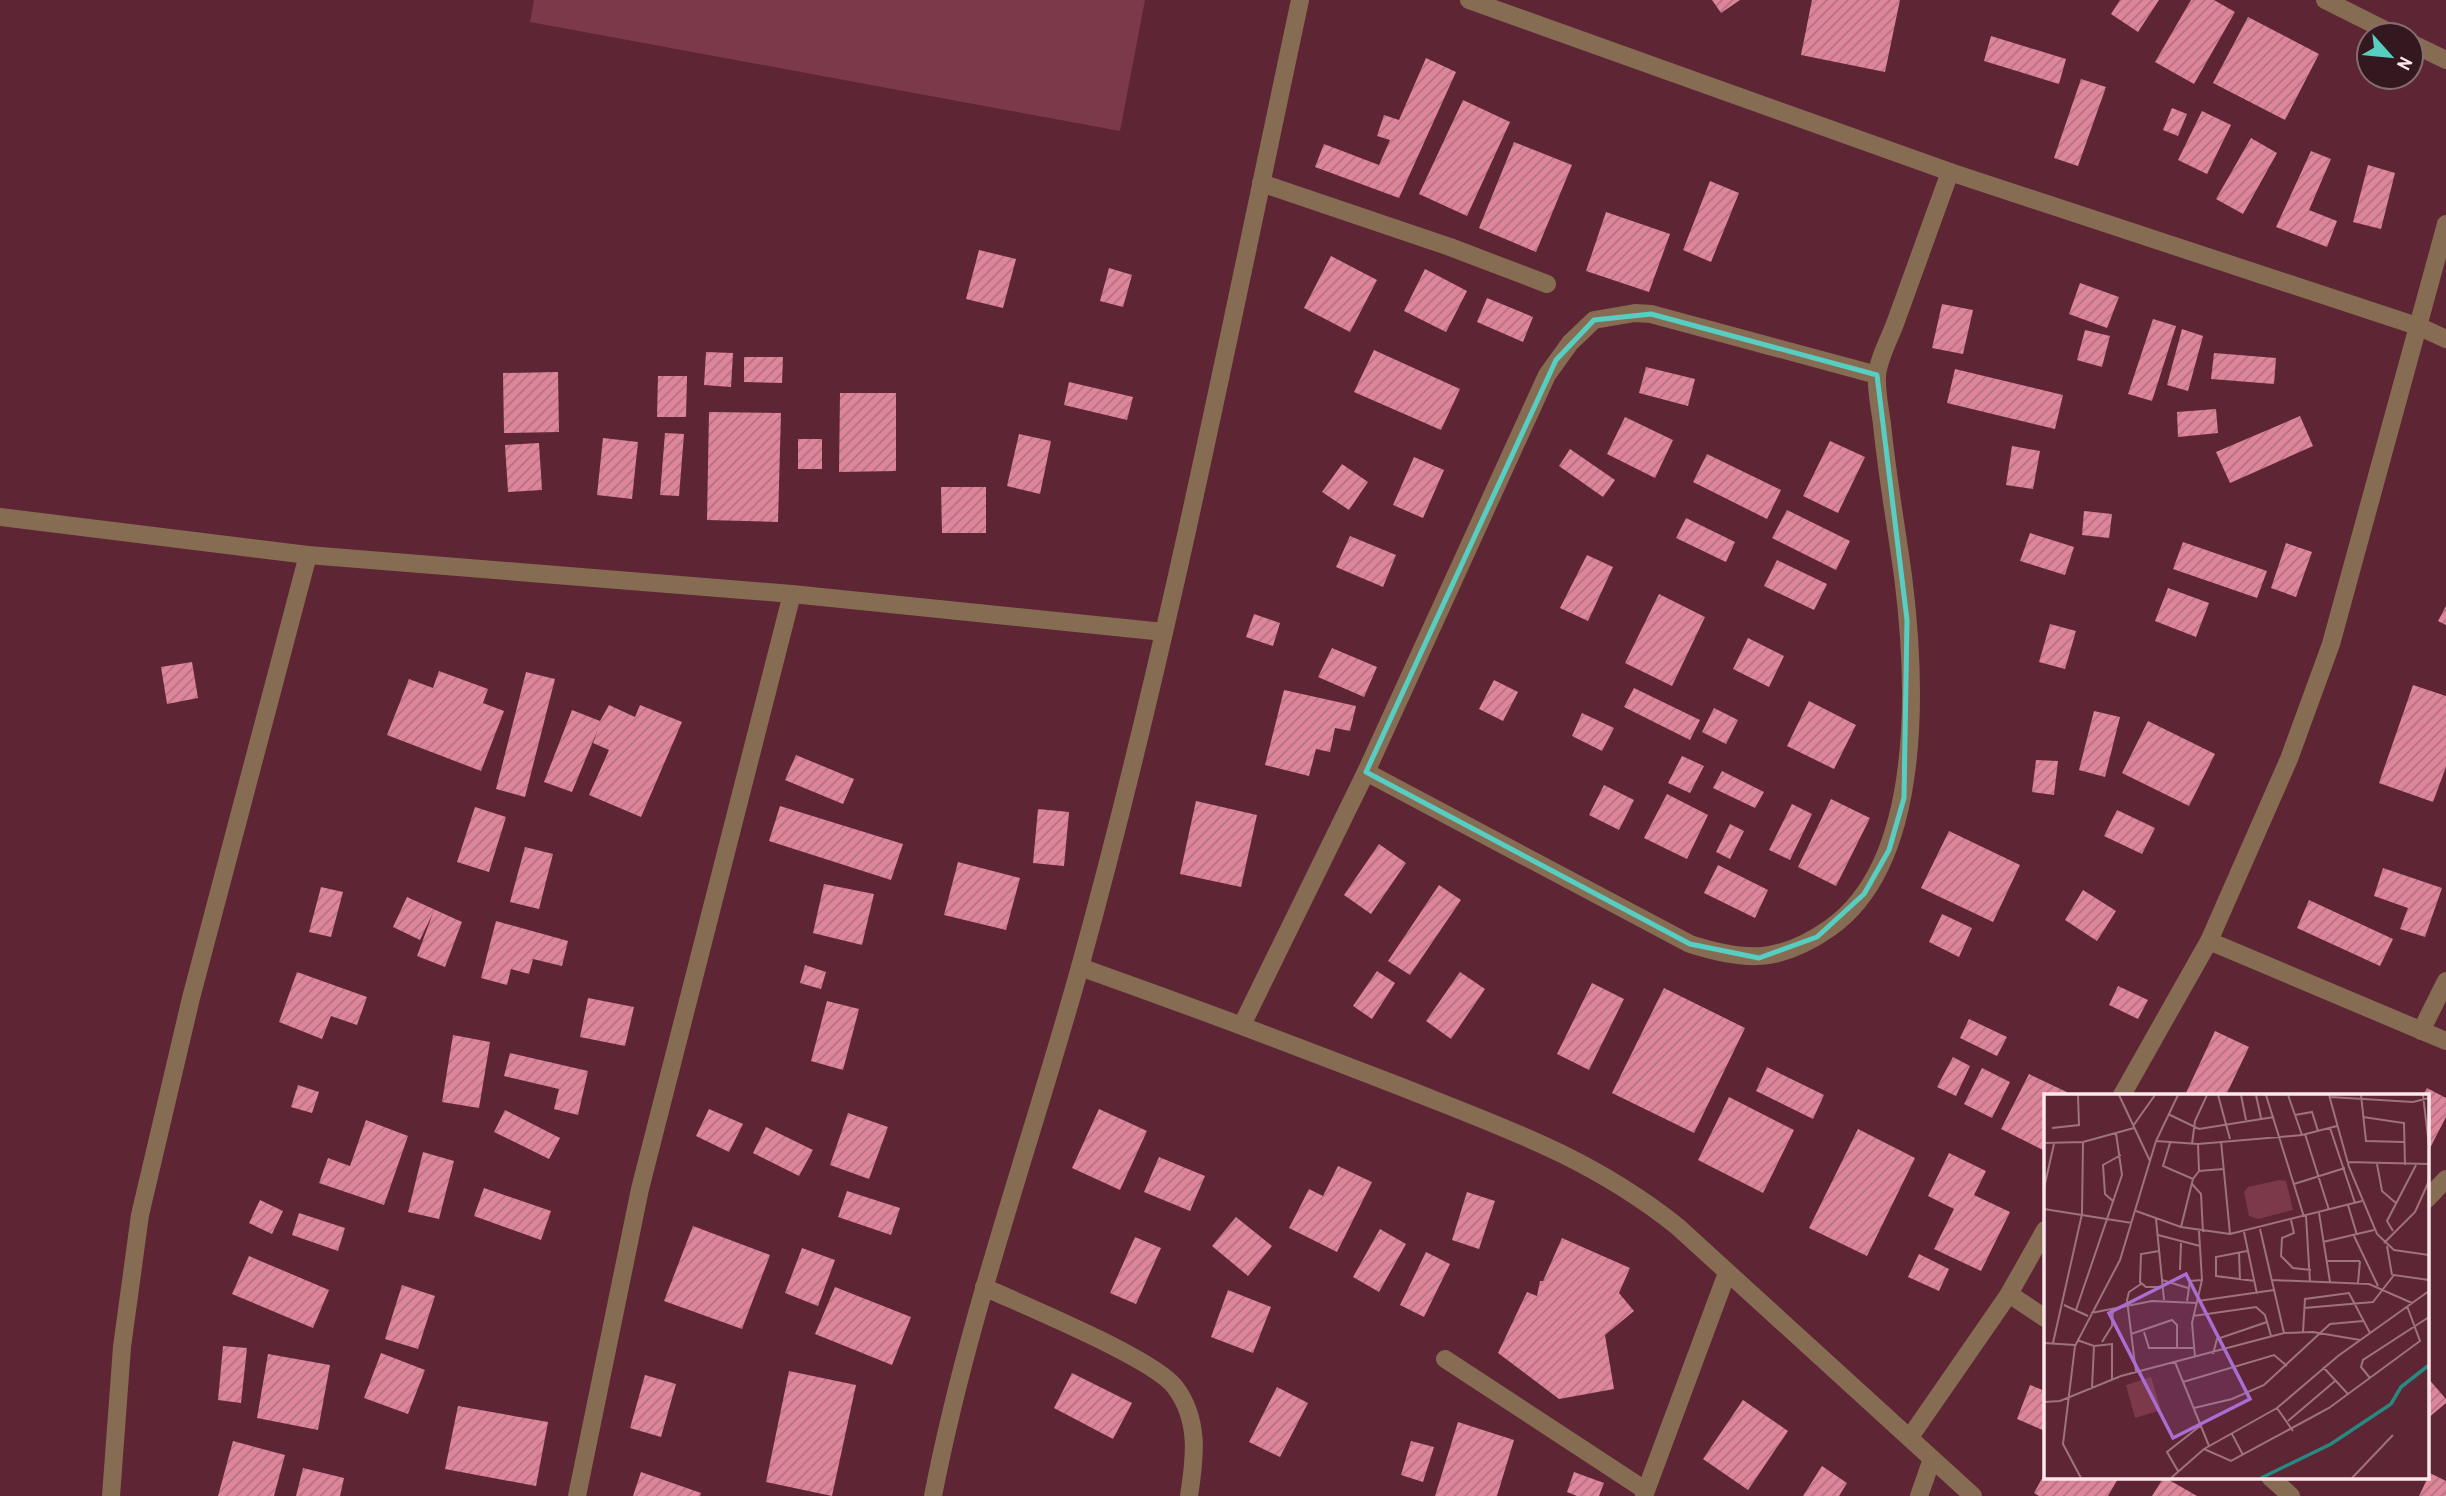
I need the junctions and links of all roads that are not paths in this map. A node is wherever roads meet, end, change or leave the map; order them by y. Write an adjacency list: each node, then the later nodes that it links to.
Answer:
1 (1300, 0): 8 (street)
2 (1469, 0): 7 (street)
3 (2325, 0): 4 (street)
4 (2367, 21)
5 (2425, 50): 6 (street)
6 (2446, 61)
7 (1950, 172): 11 (street); 13 (street)
8 (1261, 183): 10 (street); 17 (street)
9 (2446, 224): 11 (street)
10 (1547, 284)
11 (2420, 327): 12 (street); 19 (street)
12 (2446, 339)
13 (1877, 375): 18 (street); 18 (street)
14 (0, 517): 15 (street)
15 (308, 555): 16 (street); 38 (street)
16 (792, 594): 17 (street); 39 (street)
17 (1164, 632): 20 (street)
18 (1366, 772): 22 (street)
19 (2209, 941): 23 (street); 25 (street)
20 (1080, 967): 22 (street); 30 (street)
21 (2446, 981): 23 (street)
22 (1242, 1025): 29 (street)
23 (2421, 1031): 24 (street)
24 (2446, 1041)
25 (2123, 1094)
26 (2446, 1180): 27 (street)
27 (2428, 1198)
28 (2044, 1232): 31 (street)
29 (1727, 1273): 34 (street); 37 (street)
30 (984, 1287): 40 (street); 41 (street)
31 (2009, 1294): 32 (street); 34 (street)
32 (2044, 1317)
33 (1445, 1359): 37 (street)
34 (1910, 1437): 35 (street)
35 (1932, 1459): 42 (street); 43 (street)
36 (2271, 1478): 44 (street)
37 (1644, 1493)
38 (111, 1496)
39 (577, 1496)
40 (933, 1496)
41 (1189, 1496)
42 (1919, 1496)
43 (1973, 1496)
44 (2291, 1496)

